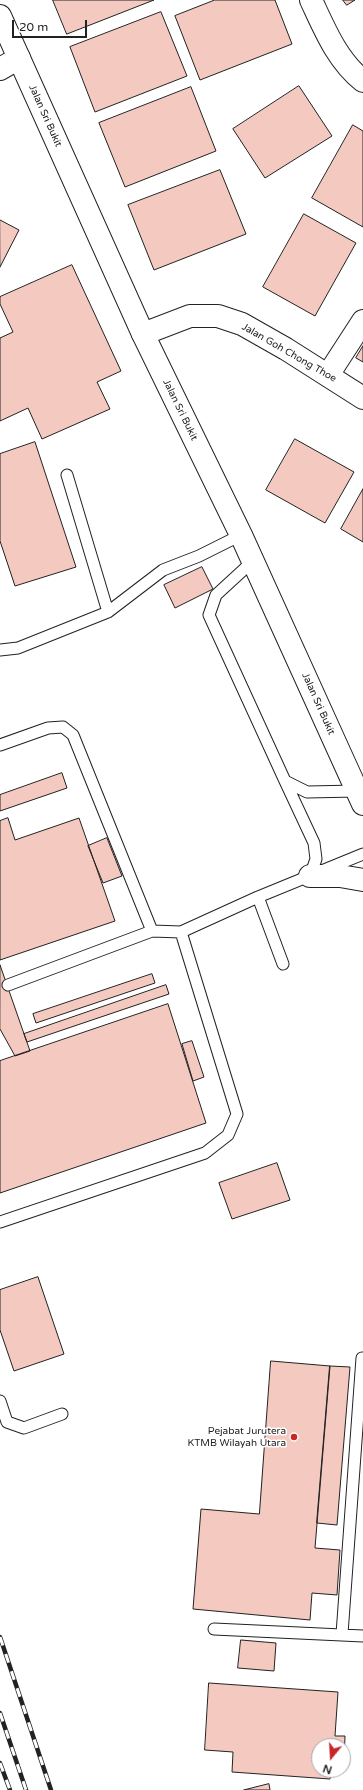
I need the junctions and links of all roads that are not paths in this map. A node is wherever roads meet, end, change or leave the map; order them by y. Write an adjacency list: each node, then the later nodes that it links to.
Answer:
1 (311, 0): 5 (street)
2 (0, 16): 3 (street, Jalan Sri Bukit)
3 (19, 58): 4 (street); 7 (street, Jalan Sri Bukit)
4 (0, 69)
5 (363, 81)
6 (363, 321): 8 (street)
7 (143, 334): 8 (street, Jalan Goh Chong Thoe); 11 (street, Jalan Sri Bukit)
8 (328, 375): 9 (street, Jalan Goh Chong Thoe)
9 (363, 398)
10 (67, 474): 13 (lane)
11 (241, 535): 12 (street, Jalan Sri Bukit); 13 (lane)
12 (253, 561): 16 (lane); 17 (street, Jalan Sri Bukit)
13 (108, 612): 14 (lane)
14 (0, 650)
15 (0, 745): 22 (lane)
16 (285, 781): 17 (lane); 19 (lane)
17 (360, 797)
18 (363, 854): 19 (lane)
19 (310, 876): 20 (street); 21 (lane)
20 (363, 880)
21 (258, 897): 23 (lane); 24 (lane)
22 (152, 931): 23 (lane); 25 (lane)
23 (181, 932): 26 (lane)
24 (284, 964)
25 (8, 985)
26 (0, 1222)
27 (362, 1358): 31 (lane)
28 (0, 1401): 29 (lane)
29 (62, 1414)
30 (214, 1629): 31 (lane)
31 (342, 1634): 32 (lane)
32 (363, 1636)

